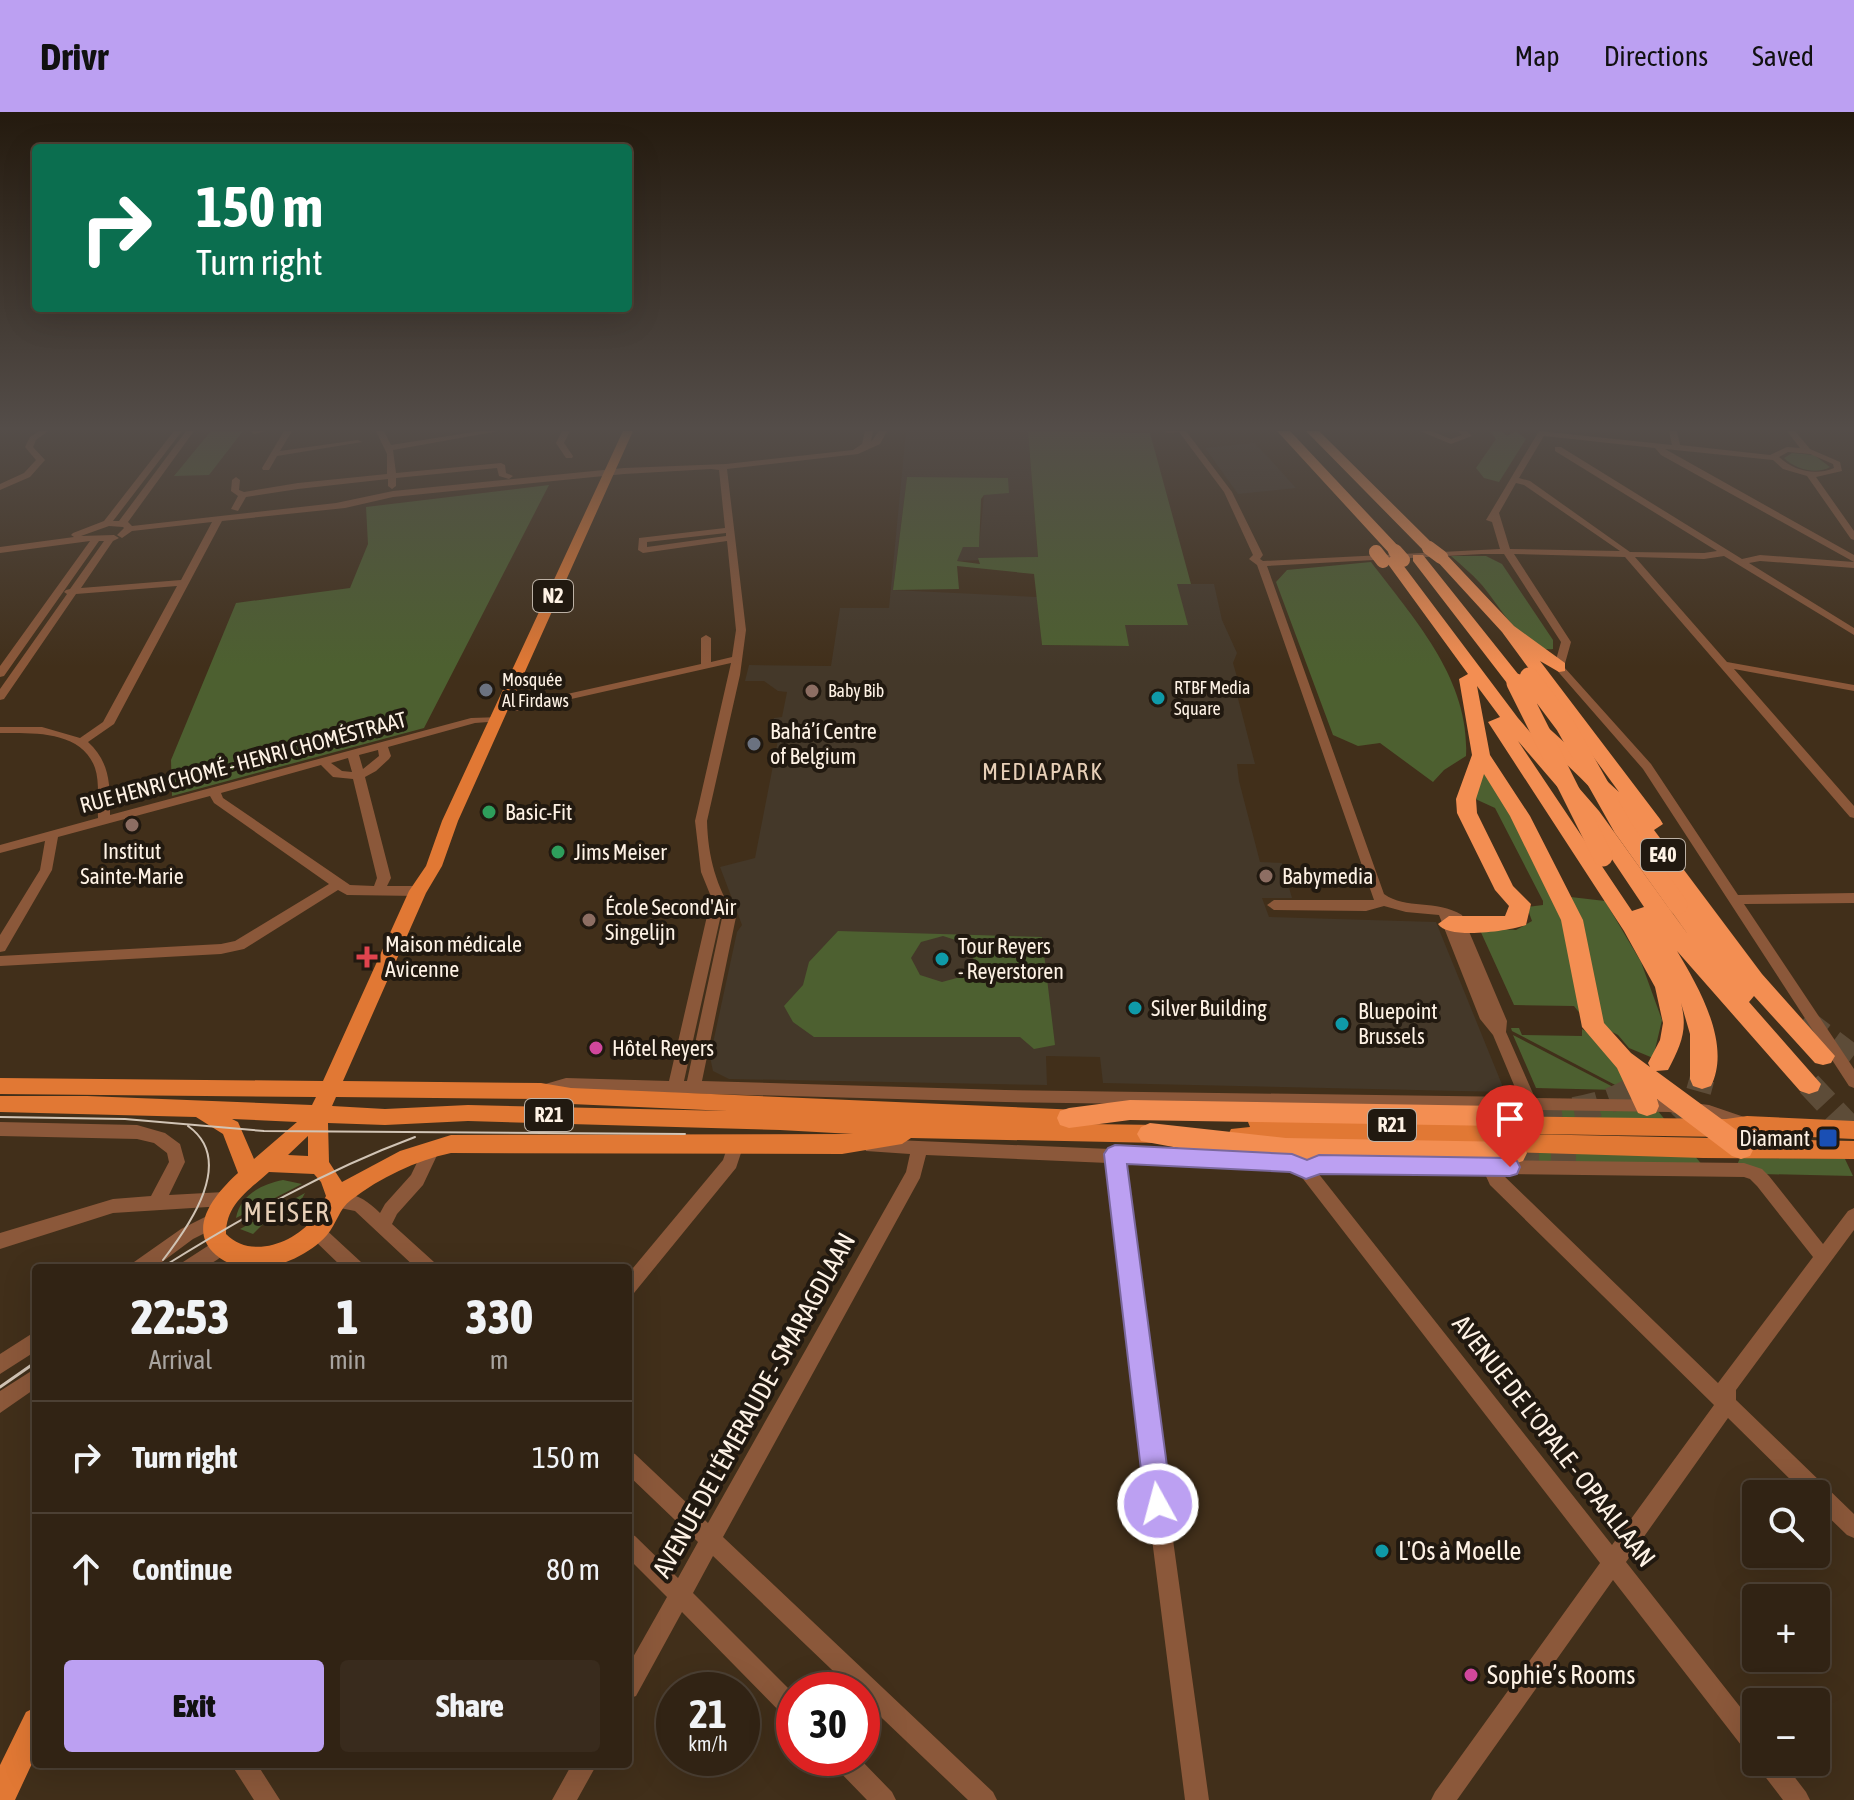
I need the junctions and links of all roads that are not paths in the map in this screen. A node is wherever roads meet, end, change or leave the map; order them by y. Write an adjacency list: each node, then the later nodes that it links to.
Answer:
1 (117, 510): 19 (street)
2 (137, 510): 20 (street)
3 (300, 510): 17 (street)
4 (593, 510): 49 (main road, N2)
5 (729, 510): 21 (street)
6 (1237, 510): 31 (street)
7 (1345, 510): 29 (highway, E40)
8 (1364, 510): 29 (highway, E40)
9 (1369, 510): 29 (highway, E40)
10 (1374, 510): 29 (highway, E40)
11 (1498, 510): 27 (street)
12 (1562, 510): 30 (street)
13 (1655, 510): 28 (street)
14 (1763, 510): 33 (street)
15 (1835, 510): 16 (street)
16 (1840, 517): 18 (street); 23 (street)
17 (218, 520): 20 (street); 34 (street)
18 (1853, 520)
19 (106, 524): 20 (street); 22 (street)
20 (124, 529): 24 (street)
21 (731, 534): 21 (street); 41 (street)
22 (90, 537): 24 (street); 25 (street); 26 (street); 35 (street)
23 (1854, 537)
24 (110, 539): 36 (street)
25 (0, 543)
26 (0, 550)
27 (1503, 552): 30 (street); 31 (street); 40 (street)
28 (1725, 553): 30 (street); 32 (street)
29 (1409, 554): 37 (highway, E40); 45 (highway, E40); 46 (highway, E40); 46 (highway, E40, bridge); 74 (highway, E40)
30 (1628, 555): 43 (street)
31 (1268, 560): 67 (street)
32 (1740, 562): 33 (street); 38 (street)
33 (1854, 562)
34 (184, 583): 36 (street); 51 (street)
35 (58, 592): 36 (street); 44 (street)
36 (73, 592): 48 (street)
37 (1508, 629): 40 (highway); 73 (highway, E40)
38 (1854, 632)
39 (706, 638): 42 (street)
40 (1560, 655): 66 (street)
41 (737, 659): 42 (street, RUE HENRI CHOMÉ - HENRI CHOMÉSTRAAT); 69 (street)
42 (706, 663): 49 (street, RUE HENRI CHOMÉ - HENRI CHOMÉSTRAAT)
43 (1723, 664): 47 (street); 58 (street)
44 (0, 674)
45 (1467, 679): 54 (highway); 76 (highway, E40)
46 (1523, 680): 78 (highway, E40, bridge)
47 (1854, 688)
48 (0, 697)
49 (499, 714): 52 (street, RUE HENRI CHOMÉ - HENRI CHOMÉSTRAAT); 64 (main road, N2)
50 (0, 730): 51 (street)
51 (81, 742): 59 (street)
52 (382, 745): 53 (street, RUE HENRI CHOMÉ - HENRI CHOMÉSTRAAT); 56 (street)
53 (353, 754): 55 (street, RUE HENRI CHOMÉ - HENRI CHOMÉSTRAAT); 56 (street)
54 (1481, 755): 70 (highway); 75 (highway)
55 (324, 761): 56 (street); 57 (street, RUE HENRI CHOMÉ - HENRI CHOMÉSTRAAT)
56 (360, 776): 63 (street)
57 (214, 791): 59 (street, RUE HENRI CHOMÉ - HENRI CHOMÉSTRAAT); 62 (street)
58 (1854, 814)
59 (104, 821): 60 (street, RUE HENRI CHOMÉ - HENRI CHOMÉSTRAAT)
60 (52, 835): 61 (street, RUE HENRI CHOMÉ - HENRI CHOMÉSTRAAT); 71 (street)
61 (0, 849)
62 (337, 885): 63 (street); 72 (street)
63 (378, 890): 64 (street)
64 (418, 891): 83 (main road, N2)
65 (1854, 898): 66 (street)
66 (1733, 900): 74 (street)
67 (1383, 902): 68 (street); 70 (street)
68 (1274, 905)
69 (723, 911): 81 (street); 82 (street)
70 (1449, 919): 86 (street)
71 (0, 947)
72 (0, 961)
73 (1803, 1020)
74 (1831, 1056): 77 (street); 79 (street)
75 (1623, 1060): 87 (highway); 88 (highway)
76 (1660, 1063)
77 (1854, 1064)
78 (1702, 1079)
79 (1854, 1082)
80 (0, 1086): 83 (main road, R21)
81 (675, 1087): 82 (street); 84 (street)
82 (693, 1087): 86 (street)
83 (330, 1088): 84 (main road, R21); 90 (main road, N2)
84 (541, 1091): 92 (main road, R21)
85 (0, 1104): 89 (main road, R21)
86 (1530, 1104): 87 (street)
87 (1647, 1106): 88 (street)
88 (1685, 1107): 93 (highway); 97 (street)
89 (197, 1110): 90 (main road, R21); 107 (main road)
90 (318, 1115): 98 (main road, R21); 104 (main road, N2); 107 (main road, N2)
91 (1500, 1116): 92 (highway)
92 (1069, 1118): 93 (main road, R21)
93 (1714, 1128): 97 (highway)
94 (0, 1129): 110 (street)
95 (1854, 1130): 97 (main road, R21)
96 (1150, 1134): 97 (main road, R21); 98 (main road, R21); 101 (highway)
97 (1744, 1137): 100 (main road, R21)
98 (924, 1139): 99 (main road); 102 (street); 131 (street, AVENUE DE L'ÉMERAUDE - SMARAGDLAAN)
99 (735, 1147): 103 (main road); 123 (street)
100 (1854, 1150)
101 (1514, 1153)
102 (1115, 1154): 105 (street); 148 (street)
103 (429, 1155): 109 (main road); 111 (street)
104 (319, 1165): 107 (main road); 109 (main road, N2)
105 (1306, 1166): 106 (street); 133 (street, AVENUE DE L'OPALE - OPAALLAAN)
106 (1490, 1167): 117 (street); 128 (street)
107 (258, 1169): 108 (main road, N2)
108 (224, 1199): 110 (street); 113 (main road, N2)
109 (336, 1199): 111 (street); 114 (main road)
110 (157, 1202): 115 (street)
111 (381, 1216): 122 (street)
112 (1854, 1216): 117 (street)
113 (215, 1220): 116 (main road); 119 (street)
114 (316, 1231): 118 (main road); 121 (street)
115 (0, 1241)
116 (220, 1246): 118 (main road); 120 (street)
117 (1823, 1257): 128 (street)
118 (249, 1263)
119 (146, 1264)
120 (195, 1264)
121 (351, 1264)
122 (424, 1264)
123 (632, 1282)
124 (32, 1343): 125 (street)
125 (0, 1365)
126 (32, 1380): 127 (street)
127 (0, 1403)
128 (1726, 1404): 130 (street); 133 (street)
129 (632, 1465): 131 (street)
130 (1854, 1528)
131 (711, 1540): 134 (street, AVENUE DE L'ÉMERAUDE - SMARAGDLAAN); 147 (street)
132 (632, 1547): 134 (street)
133 (1613, 1563): 137 (street, AVENUE DE L'OPALE - OPAALLAAN); 149 (street)
134 (680, 1596): 135 (street, AVENUE DE L'ÉMERAUDE - SMARAGDLAAN); 136 (street)
135 (632, 1681)
136 (776, 1692)
137 (1742, 1728)
138 (32, 1731): 143 (main road)
139 (246, 1768): 144 (street)
140 (583, 1768): 145 (street)
141 (860, 1776): 146 (street)
142 (1779, 1776): 150 (street)
143 (0, 1799)
144 (268, 1800)
145 (564, 1800)
146 (884, 1800)
147 (985, 1800)
148 (1197, 1800)
149 (1443, 1800)
150 (1798, 1800)

